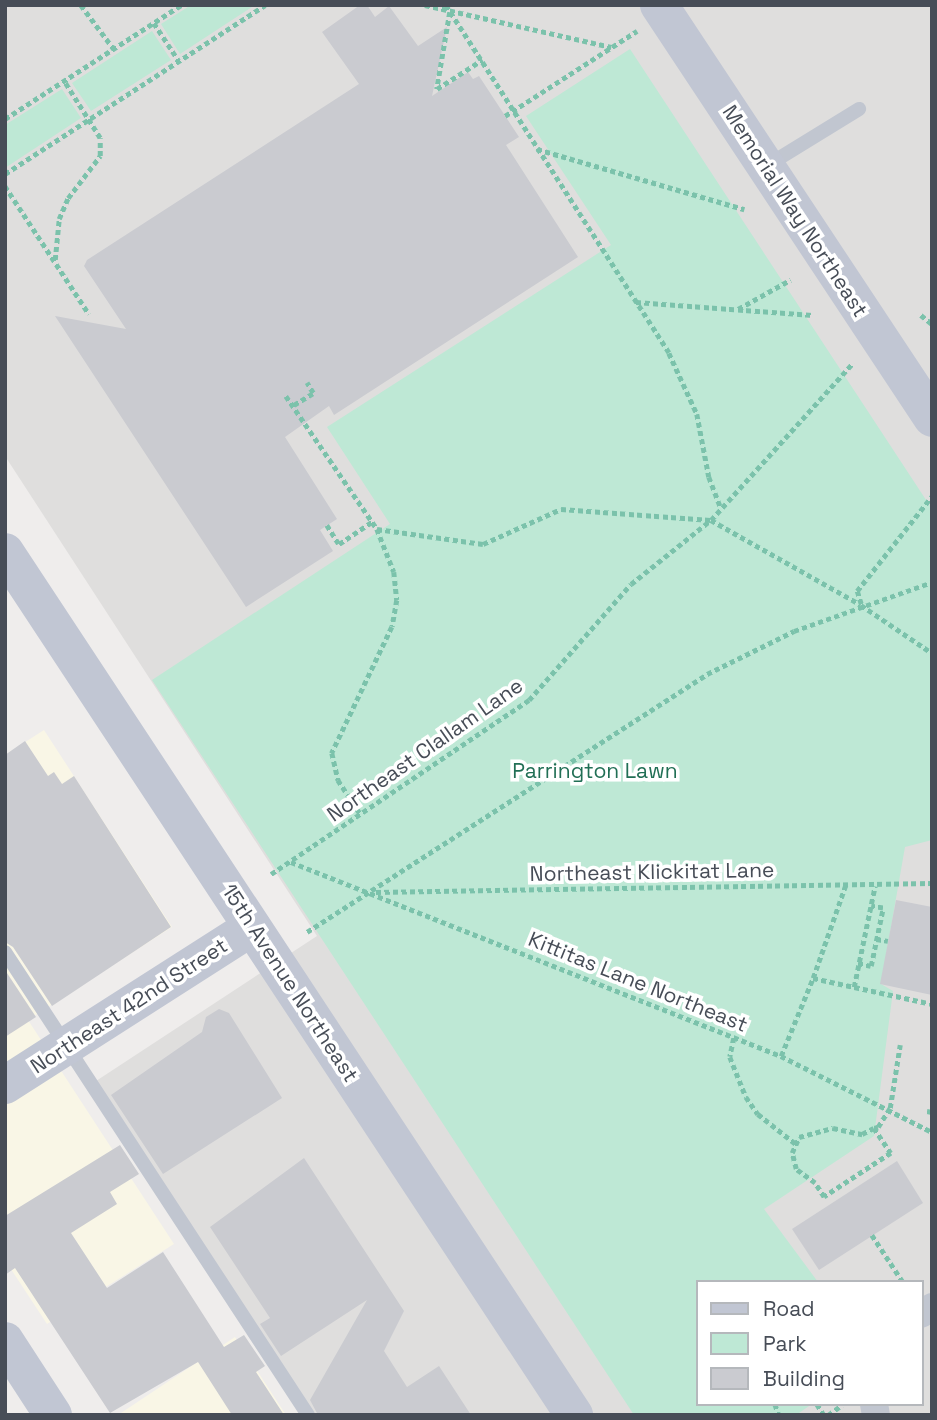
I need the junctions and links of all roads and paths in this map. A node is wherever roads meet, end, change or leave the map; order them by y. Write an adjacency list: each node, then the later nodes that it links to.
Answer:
1 (81, 5): 10 (path)
2 (181, 5): 8 (path)
3 (265, 5): 12 (path)
4 (425, 5): 6 (path)
5 (446, 5): 6 (path)
6 (450, 11): 9 (path); 11 (path); 11 (path)
7 (650, 17): 9 (path); 20 (main road, Memorial Way Northeast)
8 (154, 23): 10 (path); 12 (path)
9 (611, 47): 15 (path)
10 (114, 49): 13 (path)
11 (482, 60): 15 (path)
12 (179, 61): 18 (path)
13 (64, 81): 17 (path); 18 (path)
14 (859, 109): 20 (lane)
15 (514, 110): 16 (path); 19 (path)
16 (505, 116)
17 (5, 119)
18 (89, 120): 21 (path); 24 (path)
19 (536, 149): 23 (path); 26 (path)
20 (766, 166): 36 (main road, Memorial Way Northeast)
21 (5, 174)
22 (5, 186): 24 (path)
23 (744, 209)
24 (55, 260): 28 (path)
25 (790, 280): 27 (path)
26 (635, 302): 27 (path); 38 (path)
27 (737, 309): 29 (path)
28 (89, 314)
29 (813, 315)
30 (921, 315): 31 (path)
31 (932, 324)
32 (854, 363): 38 (path, Northeast Clallam Lane)
33 (307, 383): 35 (path)
34 (286, 397): 35 (path)
35 (294, 405): 40 (path)
36 (932, 418)
37 (932, 496): 45 (path)
38 (721, 508): 39 (path, Northeast Clallam Lane)
39 (711, 520): 42 (path); 45 (path); 47 (path, Northeast Clallam Lane)
40 (372, 522): 41 (path); 42 (path)
41 (327, 525)
42 (377, 529): 47 (path)
43 (5, 552): 55 (main road, 15th Avenue Northeast)
44 (932, 582): 45 (path)
45 (861, 605): 46 (path); 53 (path)
46 (932, 653)
47 (361, 815): 48 (path, Northeast Clallam Lane)
48 (291, 862): 49 (path, Northeast Clallam Lane); 53 (path, Kittitas Lane Northeast)
49 (271, 874)
50 (932, 883): 52 (path, Northeast Klickitat Lane)
51 (846, 884): 52 (path, Northeast Klickitat Lane); 53 (path, Northeast Klickitat Lane); 61 (path)
52 (875, 886): 54 (path)
53 (372, 892): 56 (path); 64 (path, Kittitas Lane Northeast)
54 (871, 906): 57 (path); 60 (path)
55 (253, 927): 66 (main road, Northeast 42nd Street); 78 (main road, 15th Avenue Northeast)
56 (307, 932)
57 (876, 939): 58 (path); 60 (path)
58 (888, 941)
59 (5, 952): 66 (lane)
60 (858, 963): 62 (path)
61 (813, 978): 62 (path); 67 (path)
62 (854, 987): 63 (path)
63 (932, 1004)
64 (734, 1038): 67 (path, Kittitas Lane Northeast); 72 (path)
65 (900, 1045): 69 (path)
66 (67, 1046): 68 (main road, Northeast 42nd Street); 77 (lane)
67 (780, 1056): 69 (path, Kittitas Lane Northeast)
68 (5, 1085)
69 (890, 1108): 70 (path); 71 (path, Kittitas Lane Northeast)
70 (874, 1129): 72 (path); 72 (path)
71 (932, 1132)
72 (796, 1144)
73 (872, 1235): 74 (path)
74 (902, 1280)
75 (5, 1341): 76 (main road)
76 (53, 1415)
77 (308, 1415)
78 (574, 1415)

